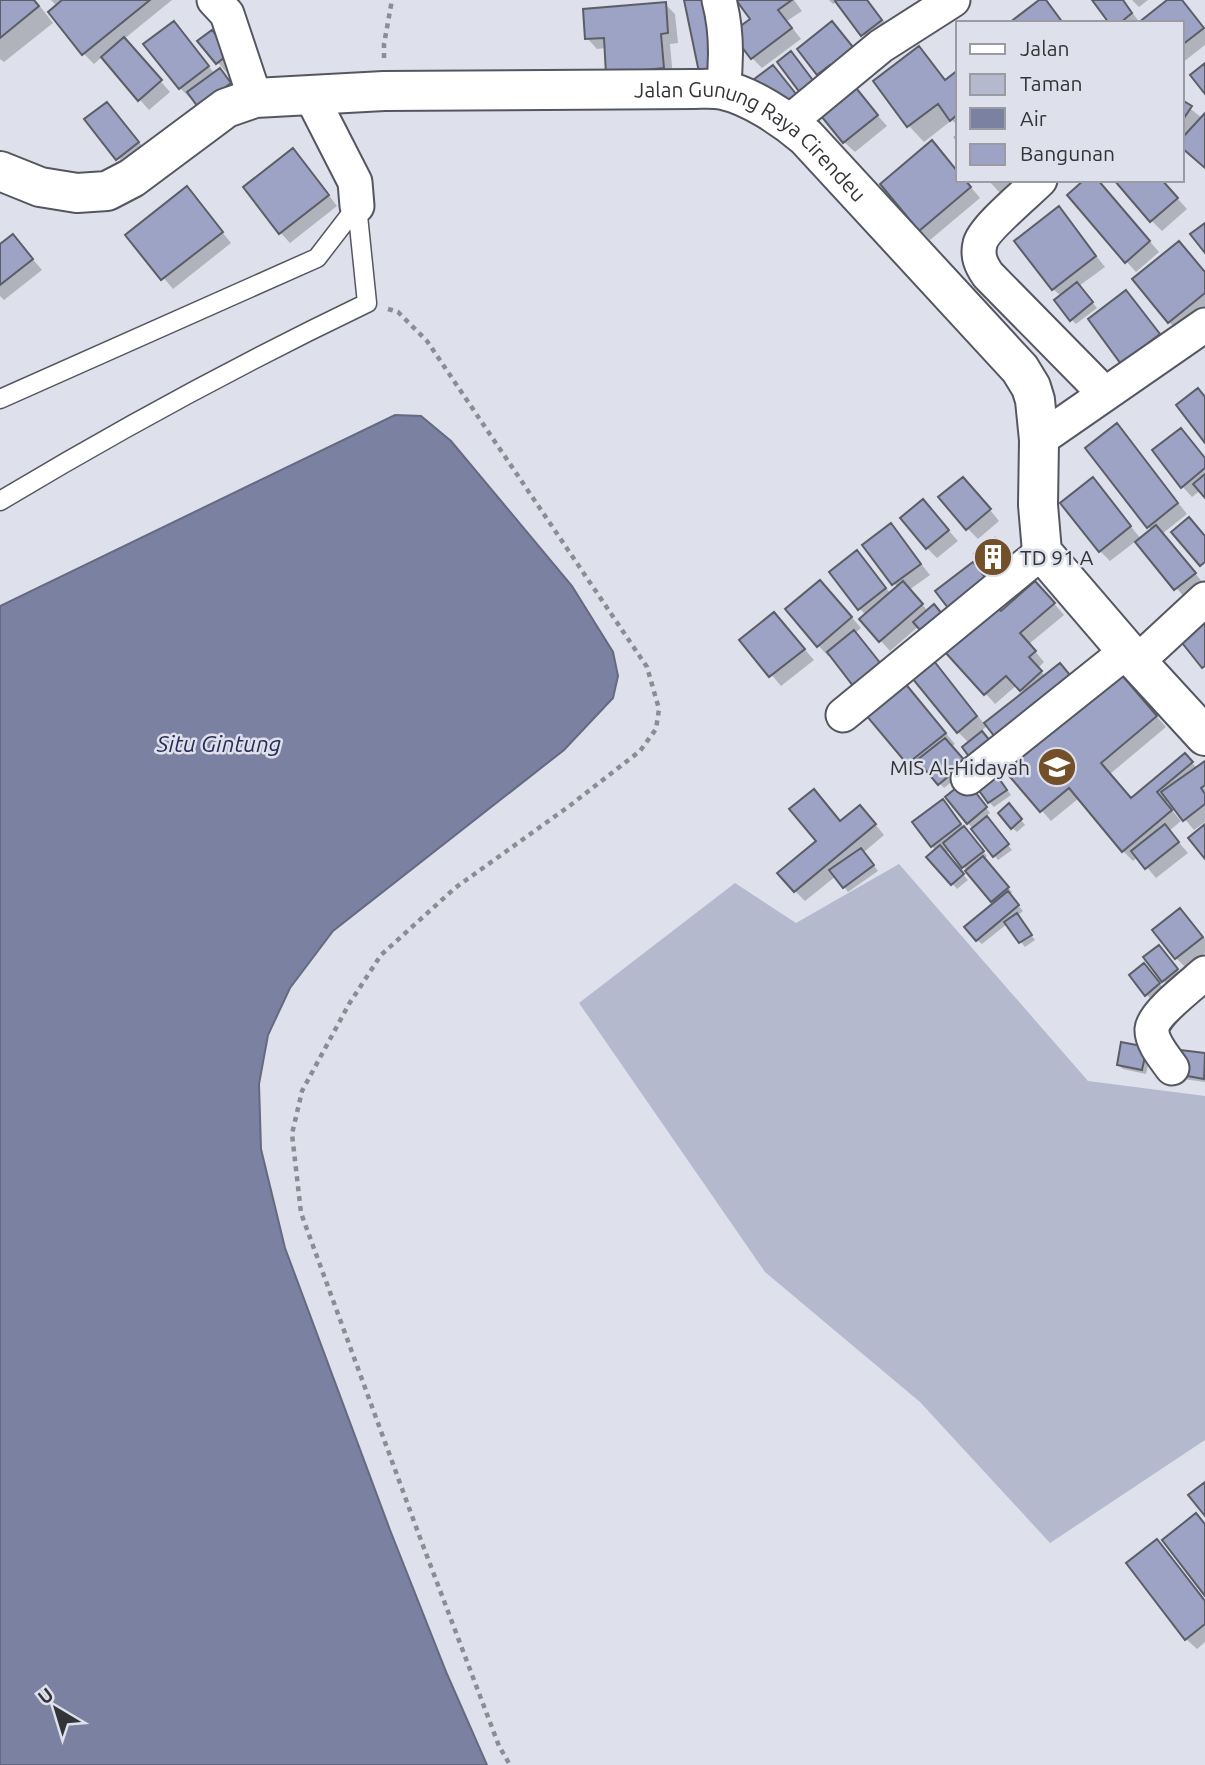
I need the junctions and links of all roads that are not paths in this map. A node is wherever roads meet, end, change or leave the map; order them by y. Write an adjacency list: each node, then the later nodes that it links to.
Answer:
1 (719, 0): 4 (street)
2 (953, 0): 7 (street)
3 (229, 5): 6 (street)
4 (723, 90): 5 (street, Jalan Gunung Raya Cirendeu); 7 (street, Jalan Gunung Raya Cirendeu)
5 (310, 94): 6 (street, Jalan Gunung Raya Cirendeu); 10 (street)
6 (255, 98): 8 (street, Jalan Gunung Raya Cirendeu)
7 (789, 122): 14 (street, Jalan Gunung Raya Cirendeu)
8 (0, 171)
9 (1038, 182): 12 (street)
10 (357, 206): 13 (lane); 15 (lane)
11 (1205, 325): 12 (street)
12 (1105, 394): 14 (street)
13 (0, 399)
14 (1039, 440): 16 (street, Jalan Gunung Raya Cirendeu)
15 (0, 501)
16 (1042, 552): 18 (street); 19 (street)
17 (1205, 599): 18 (street)
18 (1132, 656): 20 (street); 21 (street)
19 (843, 715)
20 (1205, 736)
21 (968, 778)
22 (1205, 973): 23 (street)
23 (1172, 1069)

